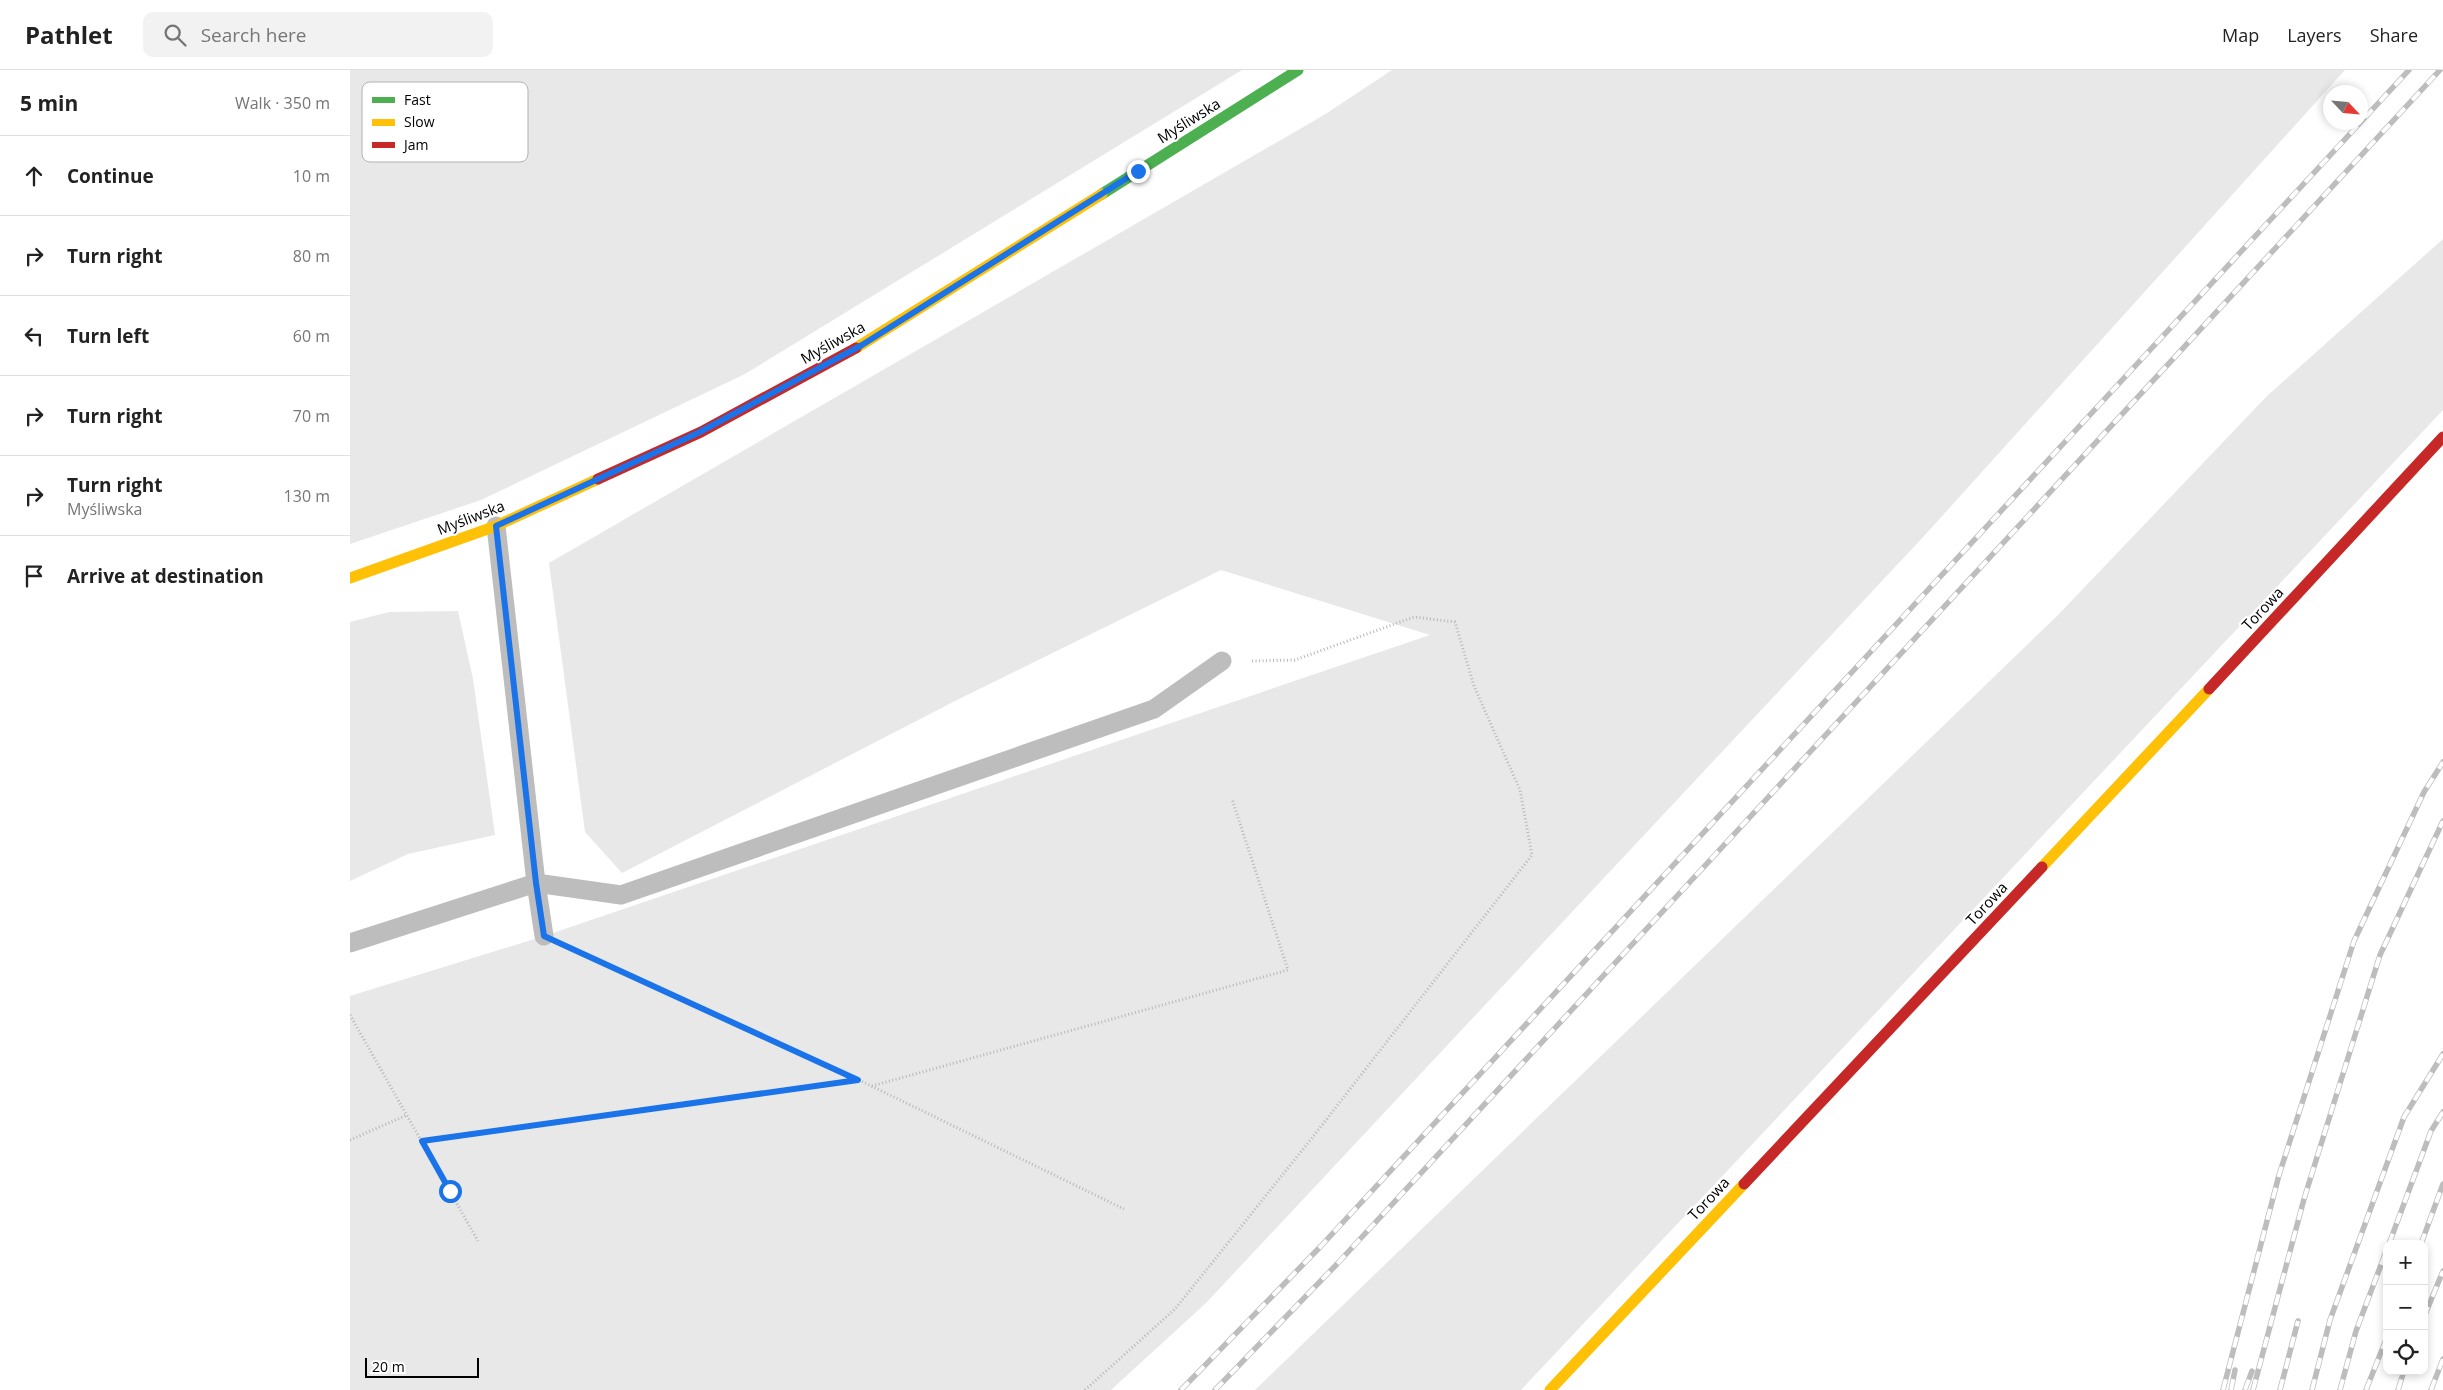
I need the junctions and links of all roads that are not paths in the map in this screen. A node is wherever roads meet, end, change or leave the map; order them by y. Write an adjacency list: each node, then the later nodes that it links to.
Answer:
1 (1298, 70): 3 (street, Myśliwska)
2 (2443, 437): 9 (street, Torowa)
3 (496, 526): 4 (street, Myśliwska); 6 (lane)
4 (350, 578)
5 (1222, 661): 6 (lane)
6 (536, 883): 7 (lane); 8 (lane)
7 (544, 936)
8 (350, 943)
9 (1550, 1390)

